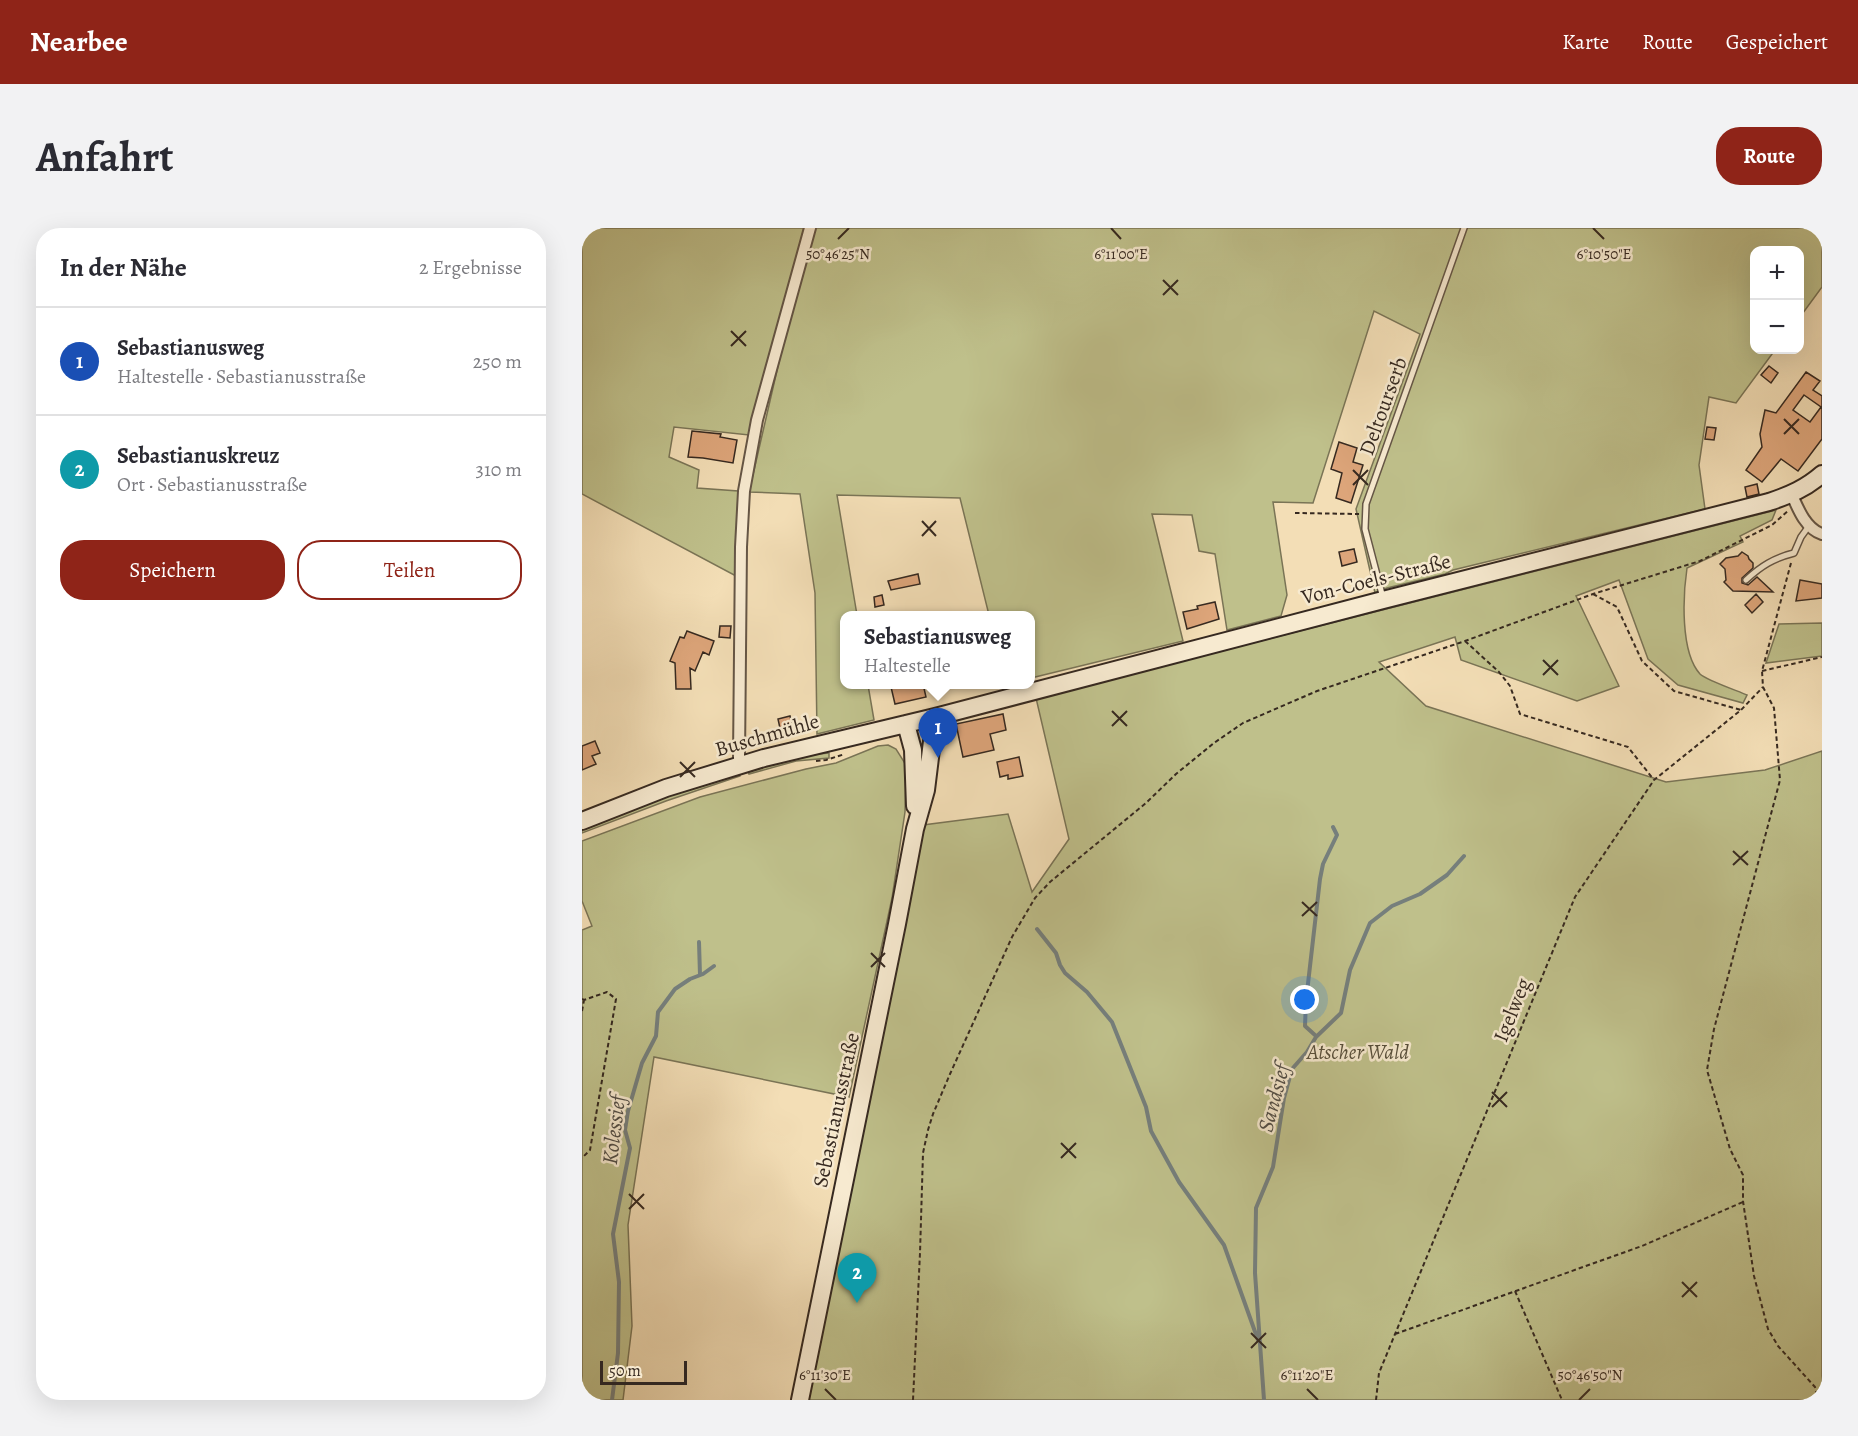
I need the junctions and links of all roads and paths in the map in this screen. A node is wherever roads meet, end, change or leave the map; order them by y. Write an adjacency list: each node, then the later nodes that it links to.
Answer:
1 (810, 228): 20 (street)
2 (1464, 228): 6 (lane, Deltourserb)
3 (1822, 474): 4 (main road, Von-Coels-Straße)
4 (1794, 501): 7 (street); 11 (path); 12 (main road, Von-Coels-Straße)
5 (1295, 513): 6 (path)
6 (1365, 514): 12 (lane, Deltourserb)
7 (1809, 526): 8 (street); 9 (lane)
8 (1822, 534)
9 (1794, 553): 10 (lane); 15 (path)
10 (1746, 580)
11 (1593, 594): 13 (path); 17 (path)
12 (1383, 600): 18 (main road, Von-Coels-Straße)
13 (1465, 640): 21 (path); 31 (path)
14 (1822, 657): 15 (path)
15 (1762, 671): 16 (path)
16 (1763, 687): 17 (path, Igelweg); 27 (path)
17 (1741, 710): 21 (path, Igelweg)
18 (934, 717): 19 (main road, Buschmühle); 23 (main road, Sebastianusstraße)
19 (906, 724): 20 (main road, Buschmühle); 23 (main road, Sebastianusstraße)
20 (741, 765): 22 (main road, Buschmühle)
21 (1654, 780): 29 (path, Igelweg)
22 (582, 822)
23 (915, 829): 30 (main road, Sebastianusstraße)
24 (583, 1000): 25 (path); 26 (path)
25 (582, 1011)
26 (582, 1158)
27 (1743, 1201): 28 (path); 34 (path)
28 (1515, 1291): 29 (path); 33 (path)
29 (1395, 1334): 32 (path, Igelweg)
30 (800, 1400)
31 (912, 1400)
32 (1376, 1400)
33 (1562, 1400)
34 (1818, 1400)

